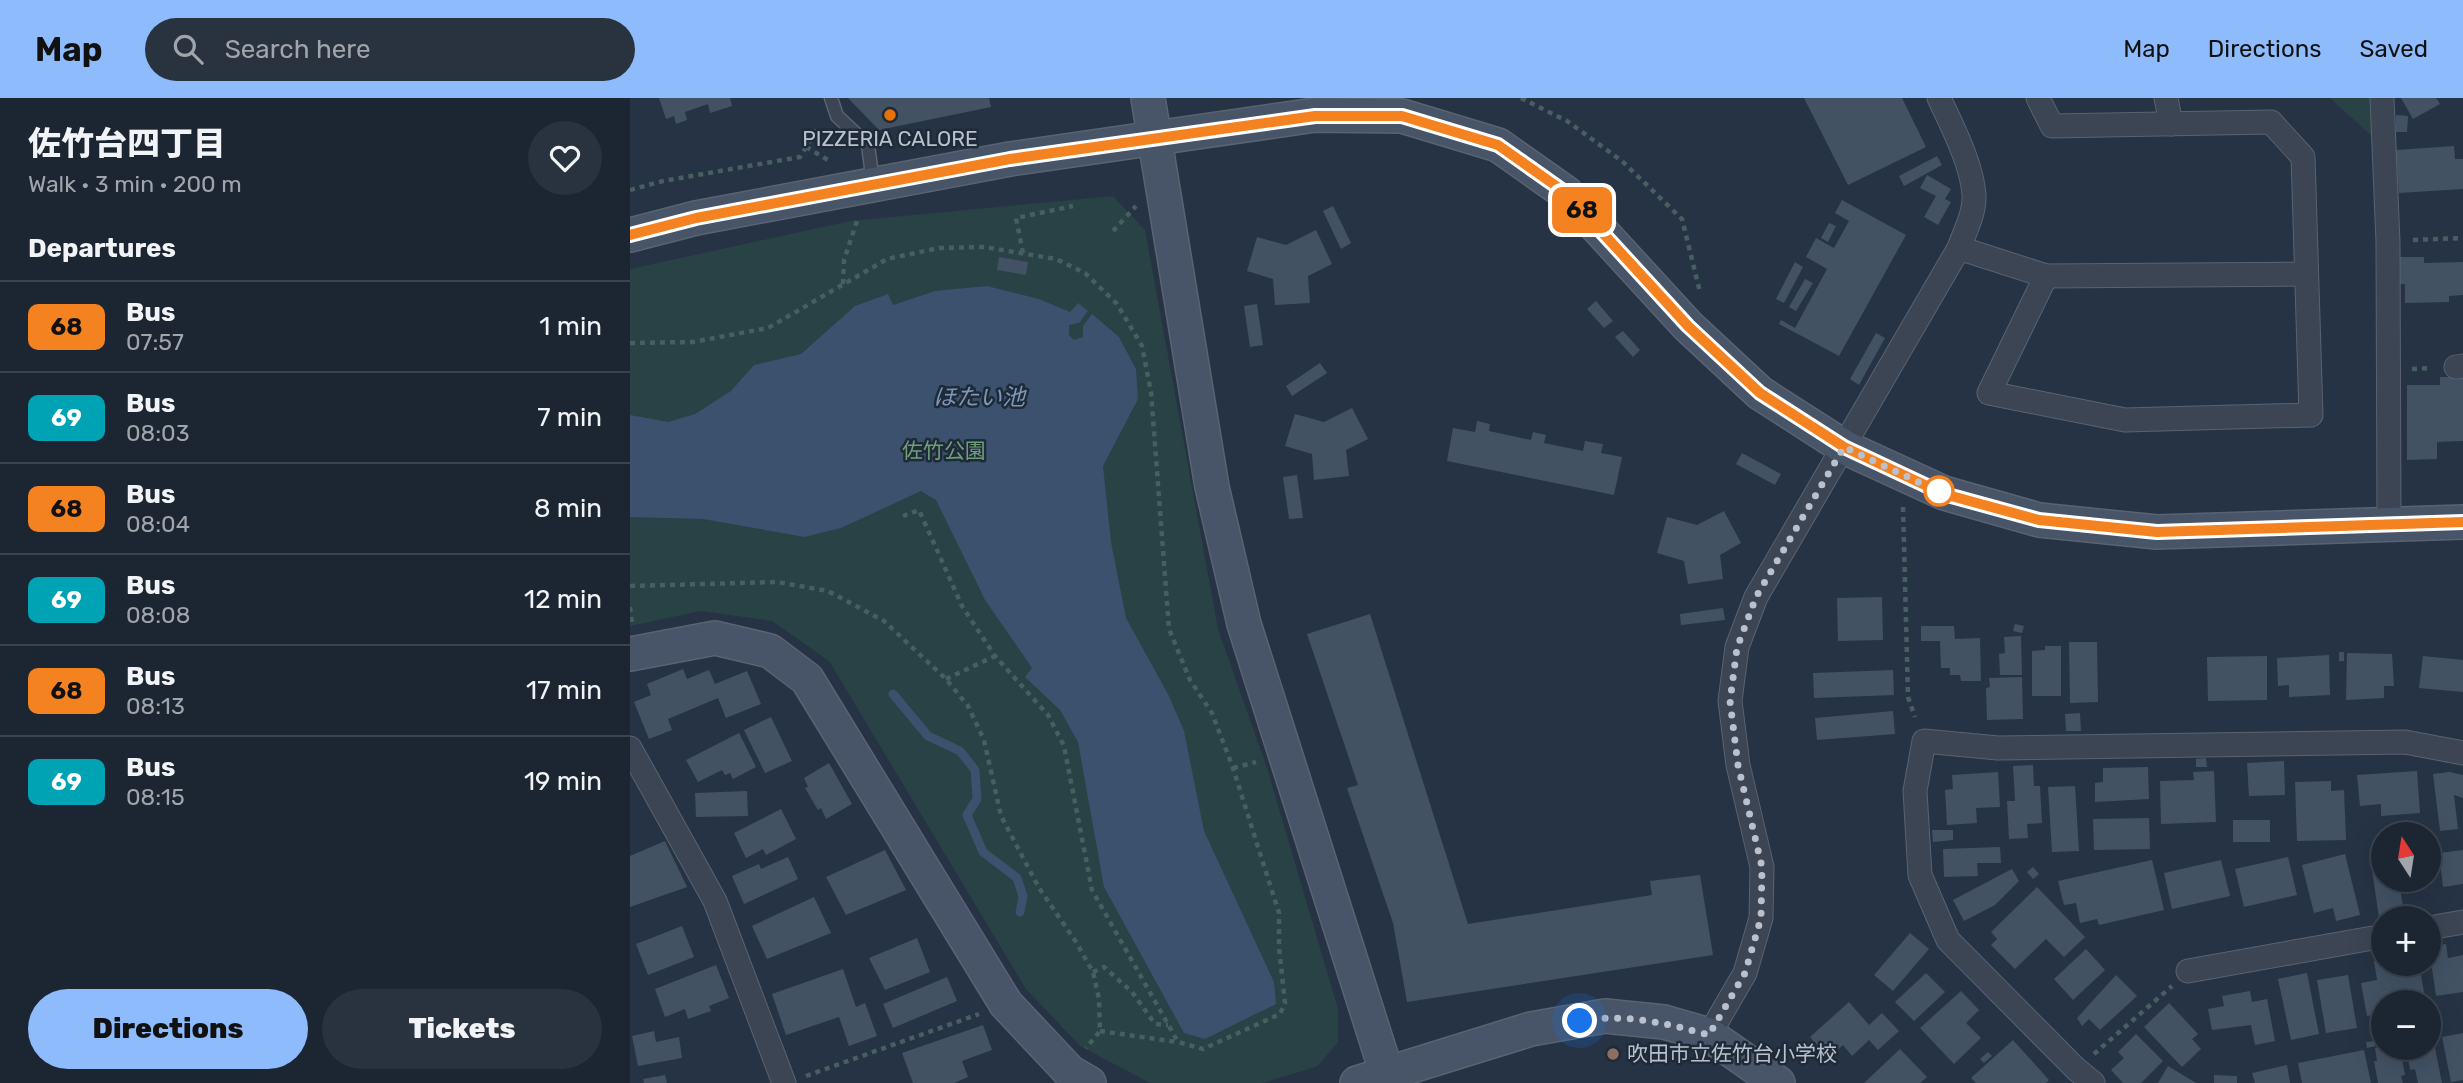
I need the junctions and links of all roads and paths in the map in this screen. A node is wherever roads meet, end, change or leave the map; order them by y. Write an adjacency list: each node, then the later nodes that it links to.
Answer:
1 (831, 98): 15 (lane)
2 (1148, 98): 11 (street)
3 (1521, 98): 29 (path)
4 (1939, 98): 24 (street)
5 (2038, 98): 9 (street)
6 (2166, 98): 9 (street)
7 (2382, 98): 23 (street)
8 (817, 117): 10 (path)
9 (2171, 124): 26 (street)
10 (815, 133): 12 (path); 13 (path)
11 (1155, 139): 15 (street); 33 (street); 60 (street)
12 (836, 146)
13 (806, 147): 14 (path); 16 (path)
14 (828, 160)
15 (873, 184): 21 (street)
16 (630, 190)
17 (1139, 203): 20 (path)
18 (1073, 206): 25 (path)
19 (859, 215): 28 (path)
20 (1113, 231)
21 (630, 235)
22 (2463, 238): 23 (path)
23 (2388, 242): 32 (street)
24 (1959, 248): 27 (street); 33 (street)
25 (1023, 253): 28 (path); 47 (path)
26 (2306, 274): 27 (street); 27 (street)
27 (2046, 276)
28 (842, 285): 30 (path)
29 (1702, 298)
30 (630, 342)
31 (2460, 367): 32 (path)
32 (2388, 370): 37 (street)
33 (1844, 447): 37 (street); 56 (street)
34 (1903, 505): 43 (path)
35 (904, 516): 41 (path)
36 (2463, 522): 37 (street)
37 (2389, 523)
38 (630, 586): 42 (path)
39 (630, 607): 40 (path)
40 (632, 643): 53 (street)
41 (995, 656): 42 (path); 54 (path)
42 (946, 679): 52 (path)
43 (1924, 741): 45 (street); 59 (street)
44 (630, 748): 61 (street)
45 (2463, 753)
46 (1257, 761): 47 (path)
47 (1233, 768): 57 (path)
48 (2463, 922): 49 (street)
49 (2441, 926)
50 (2371, 938): 51 (street)
51 (2188, 971): 59 (path)
52 (1093, 972): 54 (path); 55 (path)
53 (1006, 1004): 58 (street); 61 (path)
54 (1168, 1025): 57 (path)
55 (1100, 1031): 57 (path); 58 (path)
56 (1709, 1035): 60 (street); 62 (street)
57 (1178, 1042)
58 (1085, 1068)
59 (2085, 1076)
60 (1372, 1079)
61 (791, 1081)
62 (1778, 1083)

